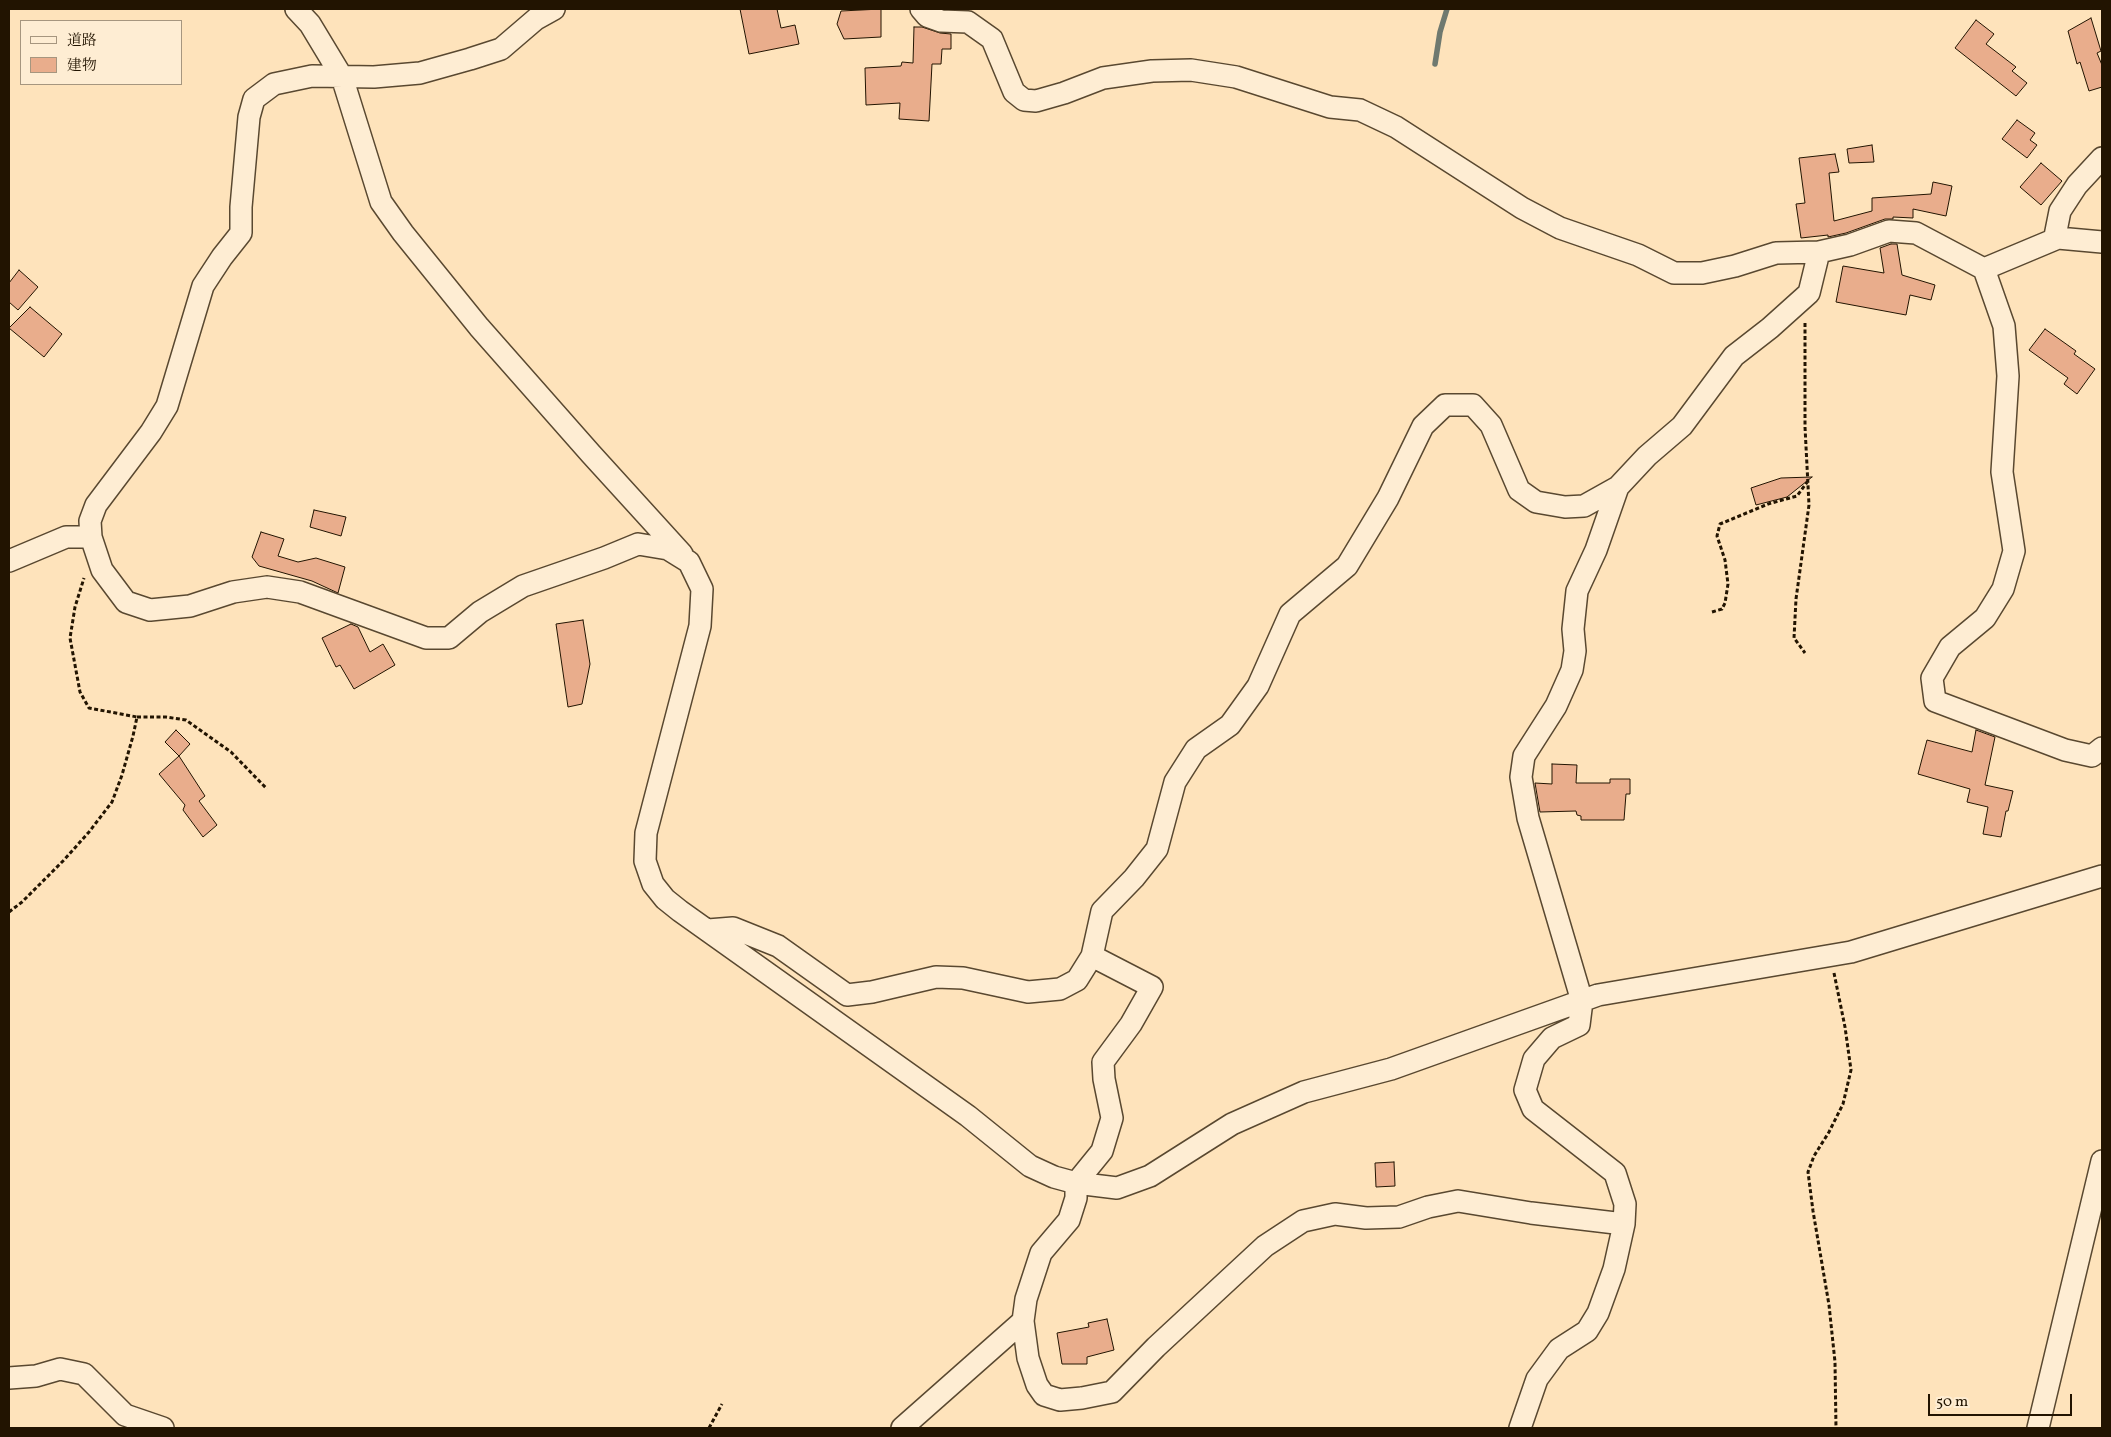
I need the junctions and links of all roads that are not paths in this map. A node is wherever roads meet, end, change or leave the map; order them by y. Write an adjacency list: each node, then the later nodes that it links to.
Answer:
1 (296, 9): 4 (street)
2 (554, 9): 4 (street)
3 (921, 9): 8 (street)
4 (342, 77): 11 (street); 13 (street)
5 (2102, 158): 6 (street)
6 (2058, 238): 7 (street); 9 (street)
7 (2102, 242)
8 (1819, 252): 9 (street); 10 (street)
9 (1984, 269): 14 (street)
10 (1618, 488): 17 (street); 18 (street)
11 (93, 543): 12 (street); 13 (street)
12 (9, 561)
13 (689, 562): 16 (street)
14 (2102, 748)
15 (2102, 876): 18 (street)
16 (708, 930): 17 (street); 20 (street)
17 (1092, 956): 20 (street)
18 (1582, 1000): 20 (street); 21 (street)
19 (2102, 1161): 27 (street)
20 (1076, 1183): 22 (street)
21 (1624, 1224): 22 (street); 26 (street)
22 (1023, 1320): 25 (street)
23 (9, 1378): 24 (street)
24 (163, 1428)
25 (902, 1428)
26 (1520, 1428)
27 (2038, 1428)

